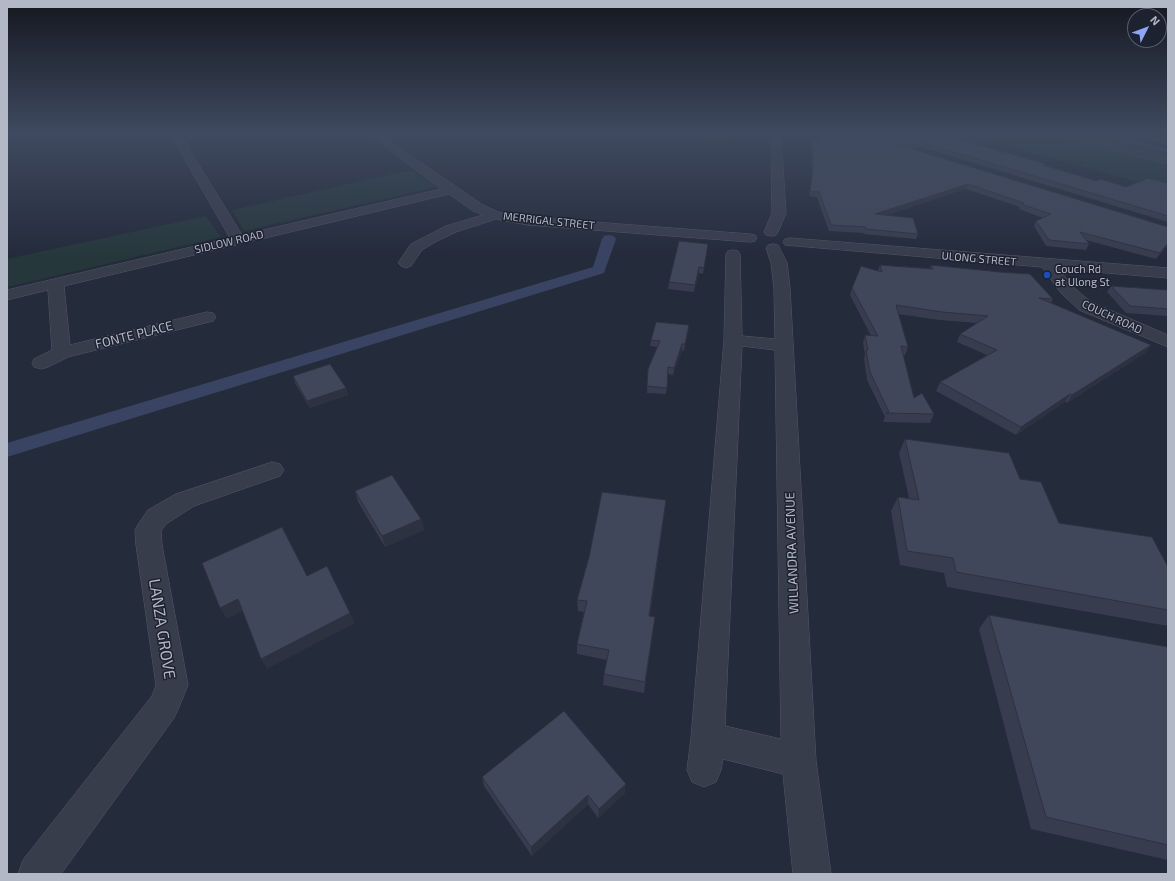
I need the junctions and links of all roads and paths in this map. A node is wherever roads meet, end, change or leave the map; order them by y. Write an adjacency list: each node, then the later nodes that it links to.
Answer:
1 (199, 175): 6 (street)
2 (430, 175): 4 (street, MERRIGAL STREET)
3 (778, 175): 7 (street)
4 (451, 190): 5 (street, MERRIGAL STREET); 6 (street, SIDLOW ROAD)
5 (495, 215): 8 (street, MERRIGAL STREET); 9 (street)
6 (238, 240): 12 (street, SIDLOW ROAD)
7 (778, 241): 8 (street); 10 (street, ULONG STREET); 17 (street, WILLANDRA AVENUE)
8 (742, 246): 15 (street)
9 (406, 264)
10 (1048, 264): 11 (street, ULONG STREET); 16 (street, COUCH ROAD)
11 (1168, 273)
12 (56, 284): 13 (street, SIDLOW ROAD); 18 (street)
13 (7, 295)
14 (207, 317): 18 (street, FONTE PLACE)
15 (732, 340): 17 (street); 21 (street)
16 (1168, 342)
17 (784, 346): 22 (street, WILLANDRA AVENUE)
18 (61, 353): 19 (street, FONTE PLACE)
19 (41, 363)
20 (272, 470): 24 (street, LANZA GROVE)
21 (708, 738): 22 (street); 23 (street)
22 (799, 761): 25 (street, WILLANDRA AVENUE)
23 (704, 770)
24 (37, 874)
25 (812, 874)

